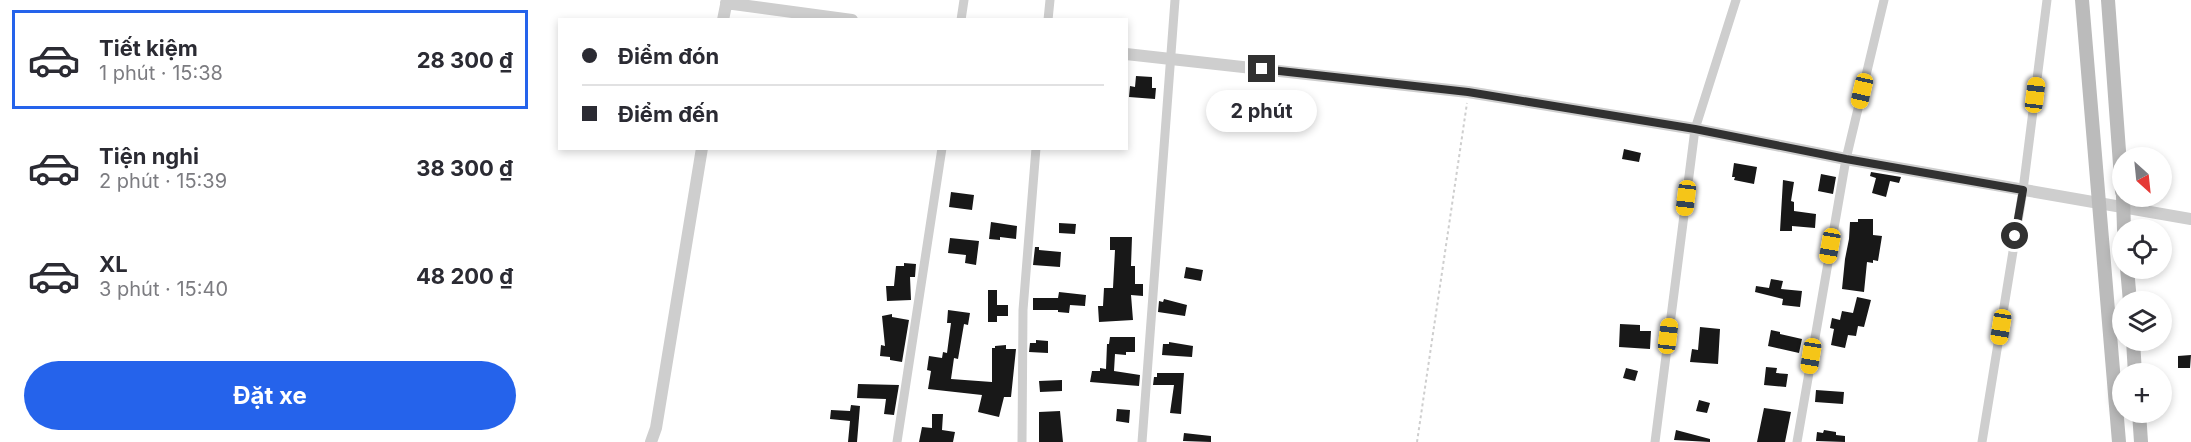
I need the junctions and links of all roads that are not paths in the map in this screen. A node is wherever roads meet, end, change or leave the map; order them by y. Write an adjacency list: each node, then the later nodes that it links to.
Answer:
1 (964, 0): 12 (street)
2 (1050, 0): 13 (street)
3 (1175, 0): 15 (street)
4 (1736, 0): 16 (street)
5 (1884, 0): 21 (street)
6 (2047, 0): 22 (street)
7 (2082, 0): 24 (main road)
8 (2108, 0): 17 (main road)
9 (726, 2): 10 (street); 11 (street)
10 (723, 18)
11 (838, 18)
12 (961, 18)
13 (1048, 18)
14 (1128, 54): 15 (street)
15 (1171, 59): 16 (street); 31 (street)
16 (1695, 129): 21 (street); 32 (street)
17 (2119, 147)
18 (702, 150): 28 (street)
19 (942, 150): 29 (street)
20 (1036, 150): 30 (street)
21 (1846, 159): 22 (street); 33 (street)
22 (2023, 190): 24 (street); 34 (street)
23 (2112, 201): 24 (street)
24 (2098, 203): 35 (main road)
25 (2150, 207): 26 (street)
26 (2191, 219)
27 (2140, 423): 36 (main road)
28 (651, 442)
29 (897, 442)
30 (1022, 442)
31 (1142, 442)
32 (1655, 442)
33 (1797, 442)
34 (1982, 442)
35 (2119, 442)
36 (2141, 442)

